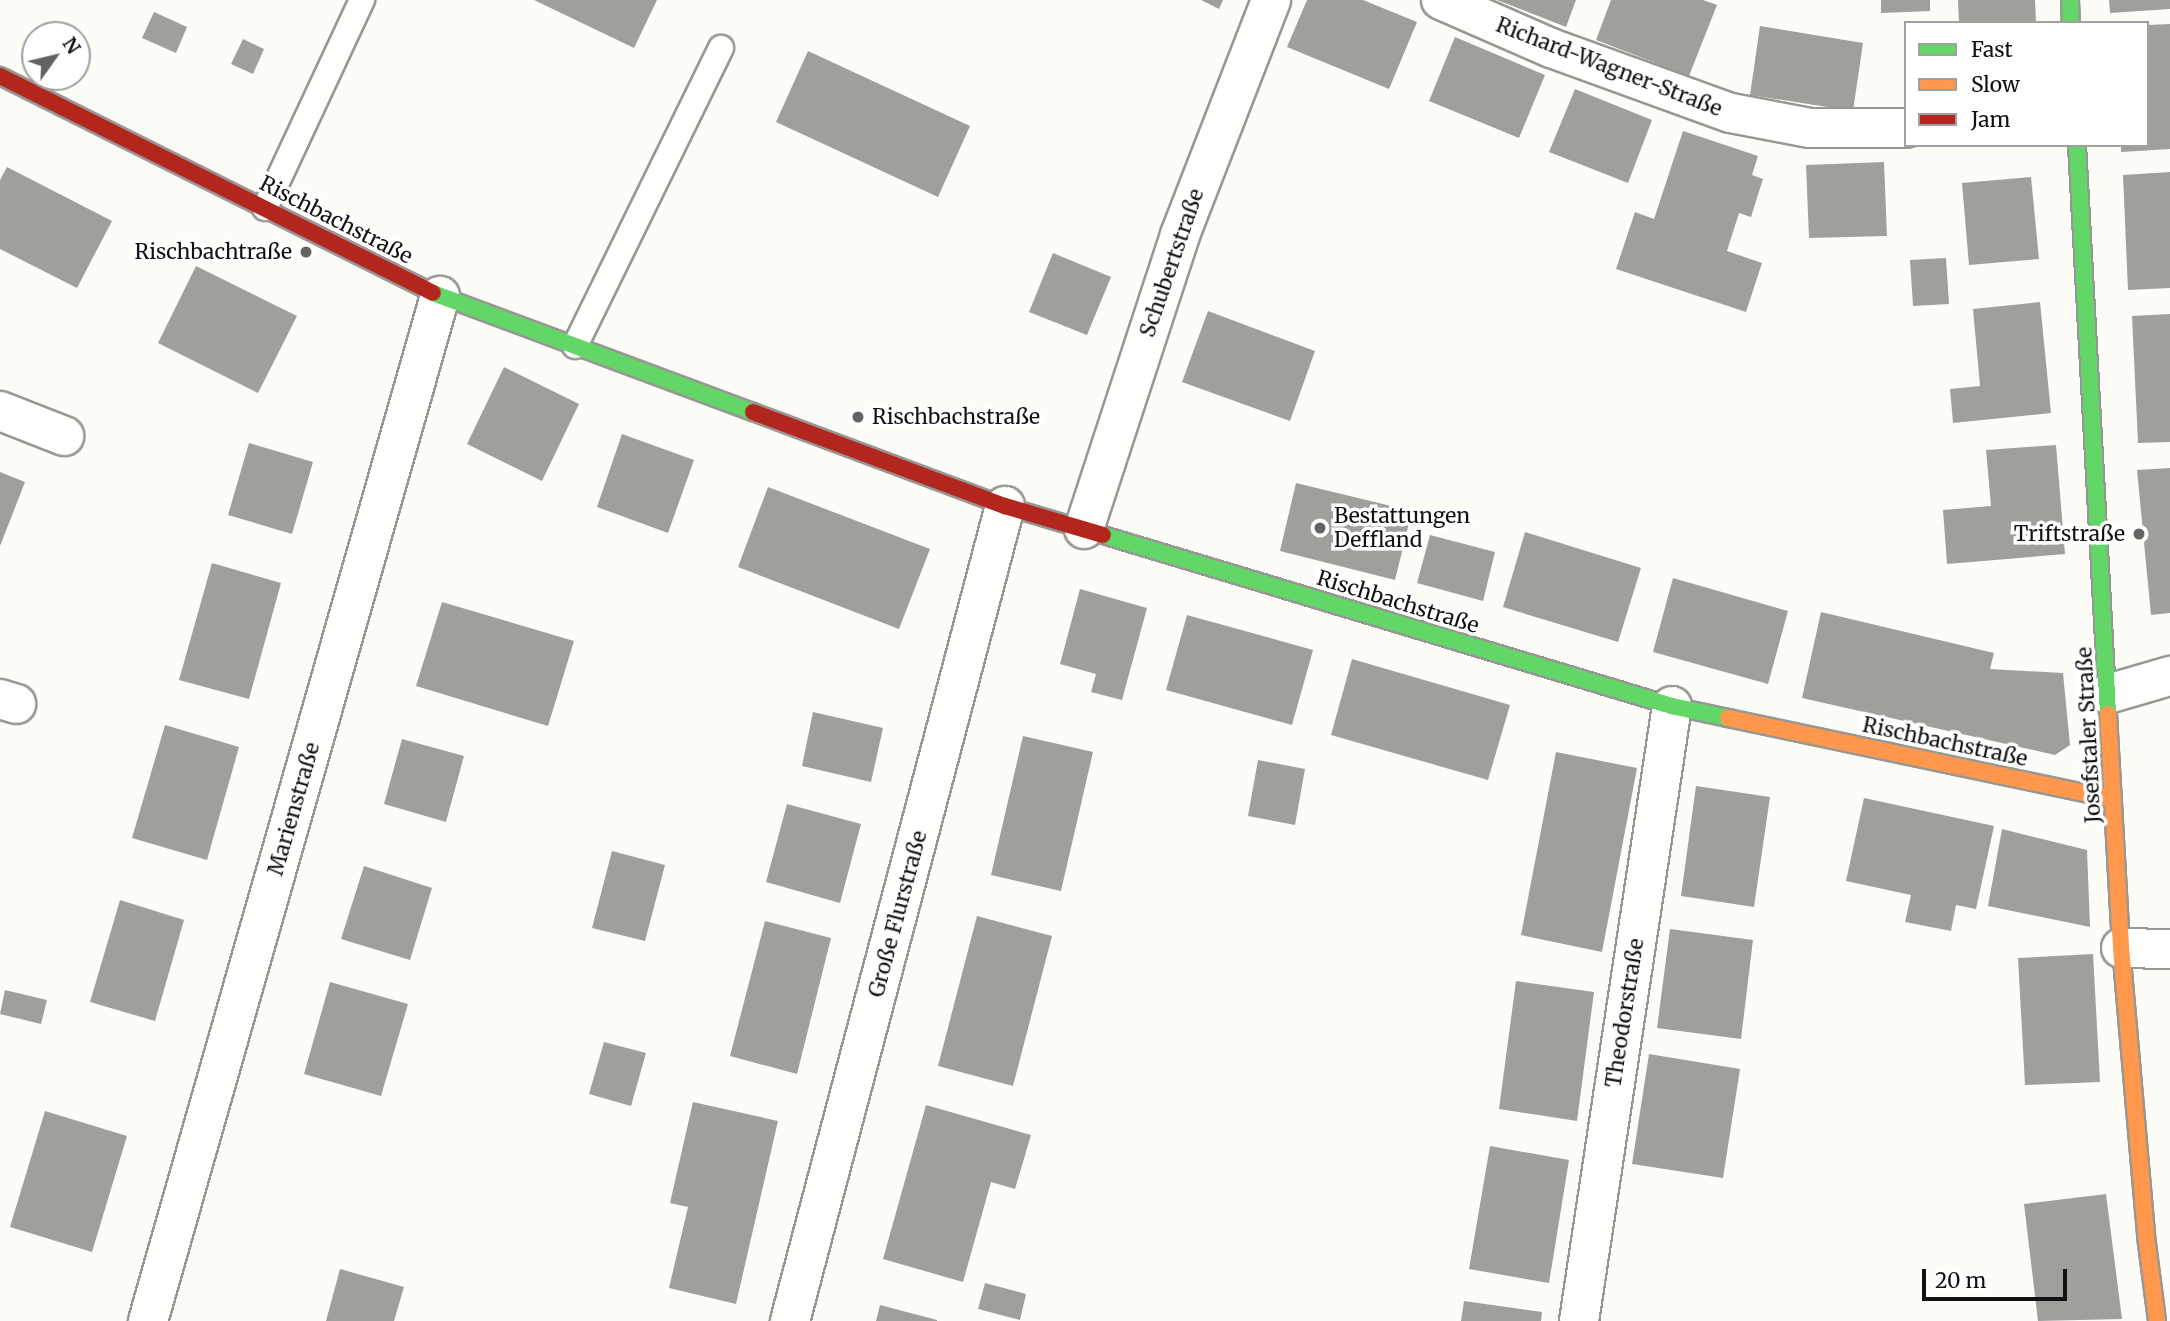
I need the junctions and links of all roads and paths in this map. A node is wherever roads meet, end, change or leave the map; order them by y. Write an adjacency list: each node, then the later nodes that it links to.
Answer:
1 (362, 0): 10 (lane)
2 (1271, 0): 16 (street, Schubertstraße)
3 (1441, 0): 8 (street, Richard-Wagner-Straße)
4 (2070, 0): 5 (street)
5 (2071, 21)
6 (721, 48): 12 (lane)
7 (0, 76): 10 (street, Rischbachstraße)
8 (1904, 128)
9 (2077, 147): 18 (street, Josefstaler Straße)
10 (265, 208): 11 (street, Rischbachstraße)
11 (440, 296): 12 (street, Rischbachstraße); 23 (street, Marienstraße)
12 (575, 346): 15 (street, Rischbachstraße)
13 (0, 411): 14 (street)
14 (64, 436)
15 (1005, 506): 16 (street, Rischbachstraße); 24 (street, Große Flurstraße)
16 (1084, 529): 19 (street, Rischbachstraße)
17 (2170, 676): 18 (street)
18 (2108, 694): 20 (street, Josefstaler Straße)
19 (1672, 706): 20 (street, Rischbachstraße); 25 (street, Theodorstraße)
20 (2113, 799): 21 (street, Josefstaler Straße)
21 (2121, 948): 22 (street); 26 (street, Josefstaler Straße)
22 (2170, 949)
23 (148, 1321)
24 (790, 1321)
25 (1579, 1321)
26 (2157, 1321)

